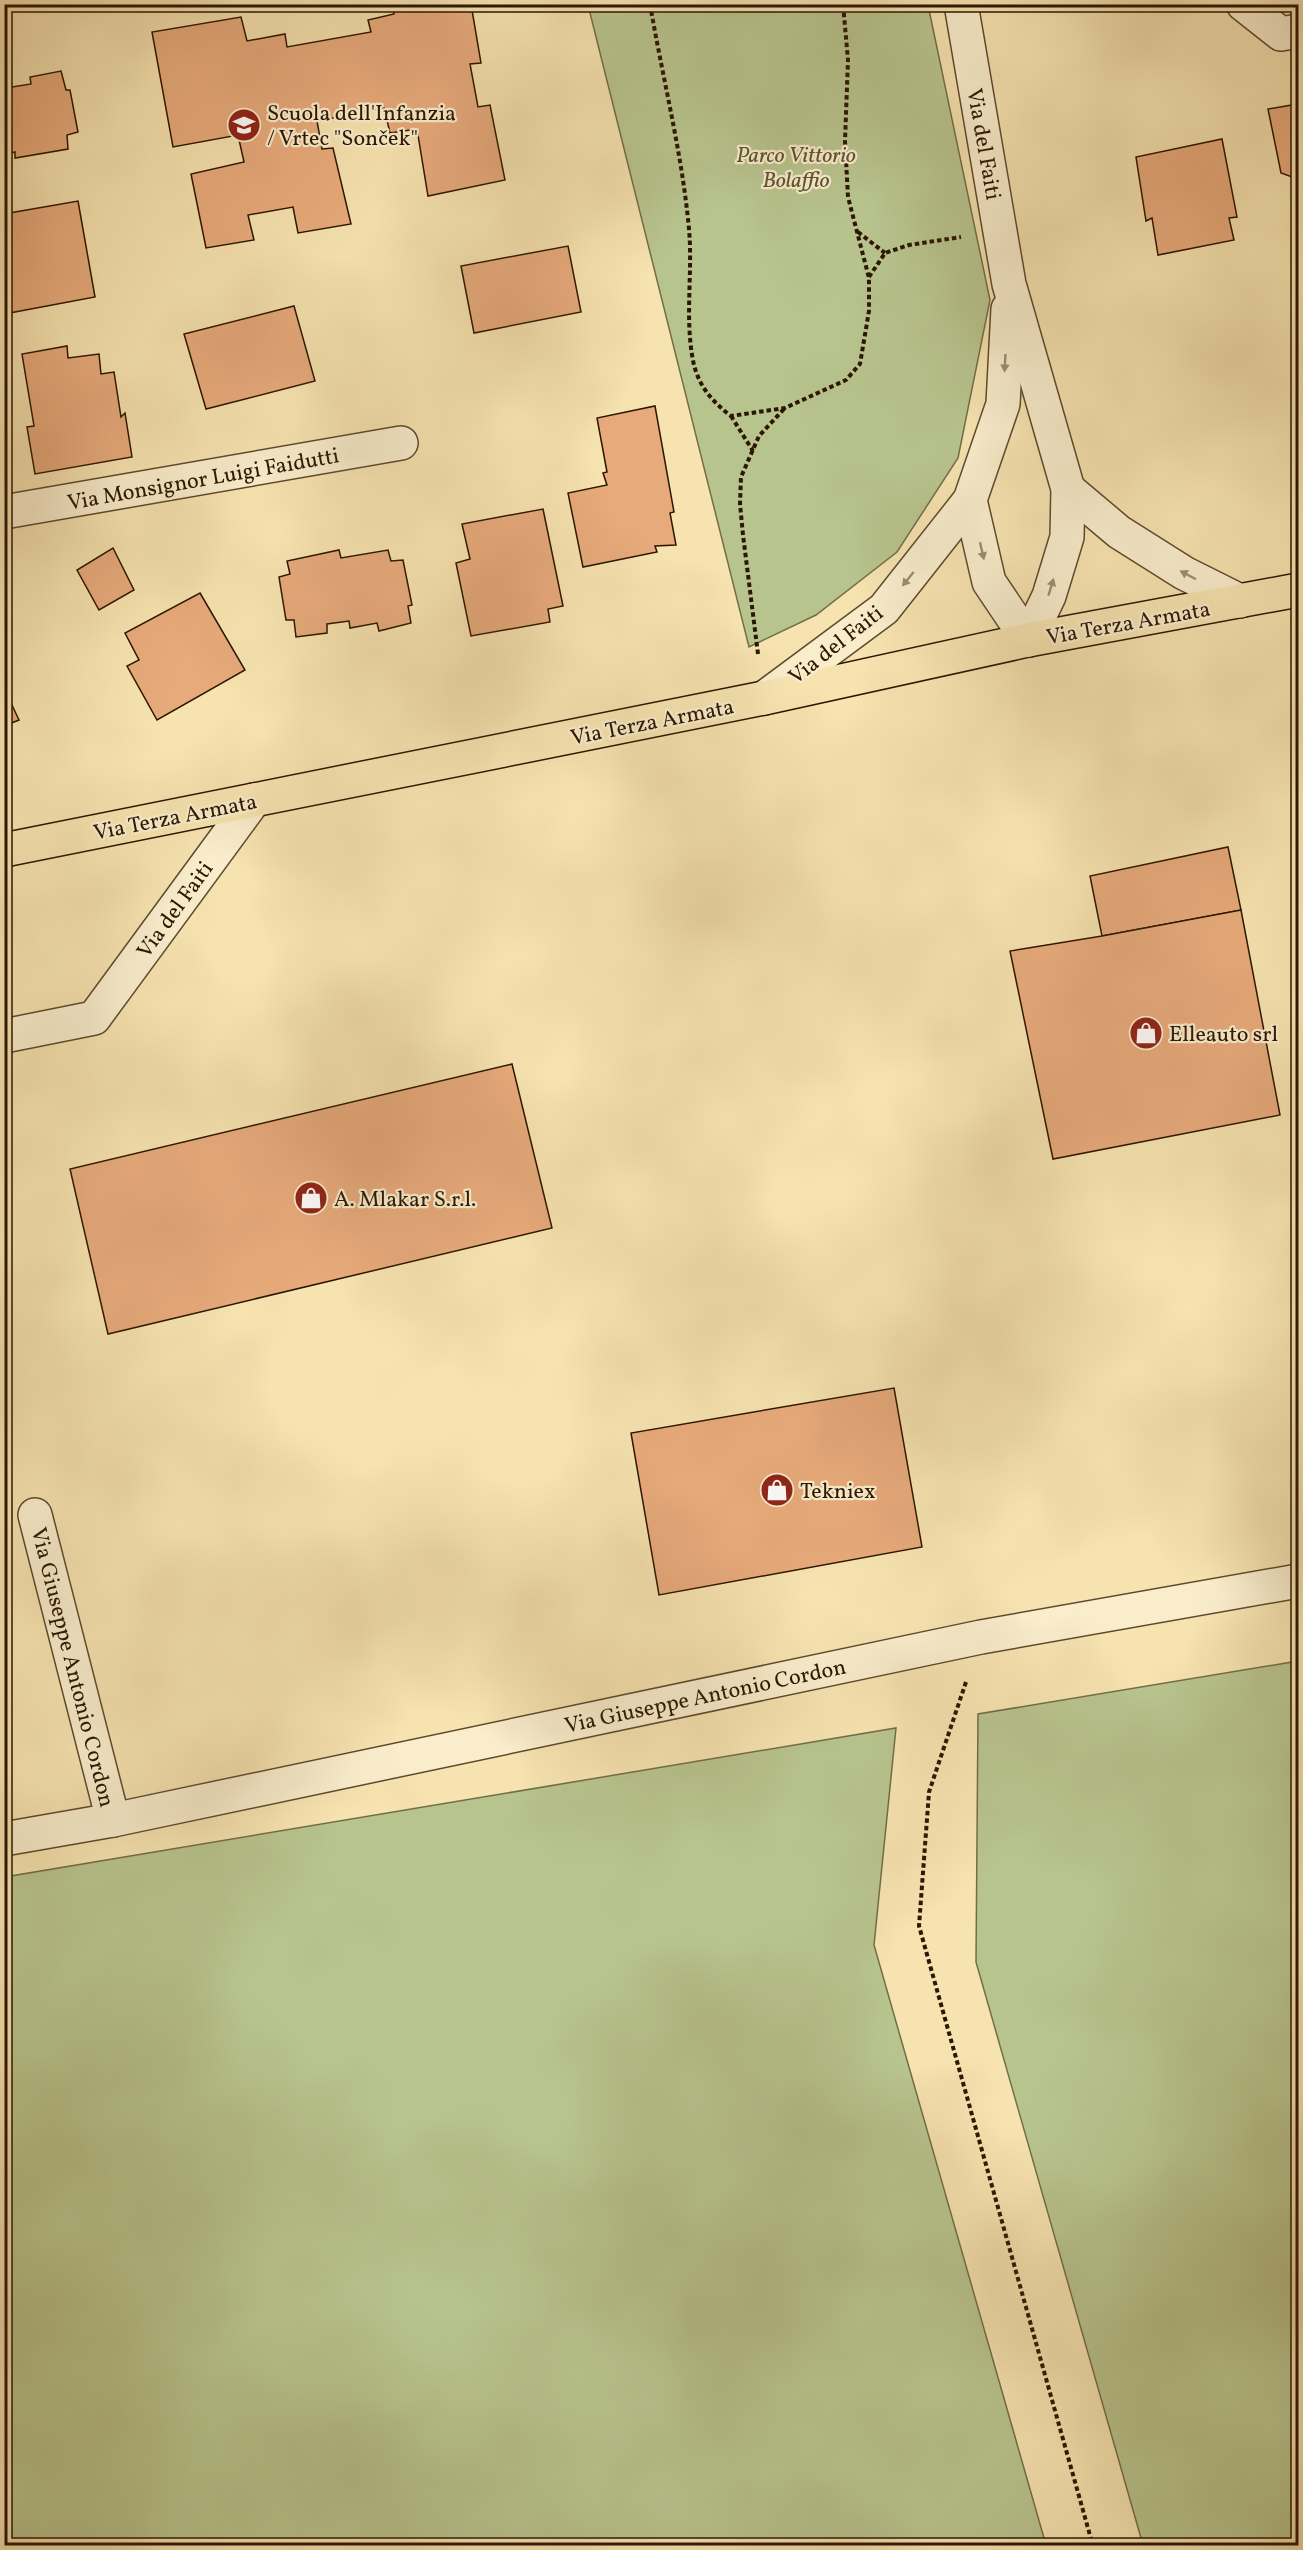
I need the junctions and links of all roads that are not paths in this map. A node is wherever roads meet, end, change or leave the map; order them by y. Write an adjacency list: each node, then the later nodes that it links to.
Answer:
1 (961, 4): 4 (street, Via del Faiti)
2 (1243, 4): 3 (street)
3 (1299, 31)
4 (1009, 284): 6 (street, Via del Faiti); 7 (street, Via del Faiti, one-way to 7)
5 (401, 443): 8 (street, Via Monsignor Luigi Faidutti)
6 (1068, 489): 10 (street, one-way to 6); 11 (street, Via del Faiti, one-way to 6)
7 (970, 500): 11 (street, one-way to 11); 12 (street, Via del Faiti, one-way to 12)
8 (4, 512)
9 (1299, 590): 10 (main road, Via Terza Armata)
10 (1240, 601): 11 (main road, Via Terza Armata)
11 (1028, 640): 12 (main road, Via Terza Armata)
12 (764, 699): 13 (main road, Via Terza Armata)
13 (254, 800): 14 (main road, Via Terza Armata); 15 (street, Via del Faiti)
14 (4, 850)
15 (4, 1036)
16 (35, 1515): 18 (street, Via Giuseppe Antonio Cordon)
17 (1299, 1581): 18 (street, Via Giuseppe Antonio Cordon)
18 (113, 1820): 19 (street, Via Giuseppe Antonio Cordon)
19 (4, 1839)

